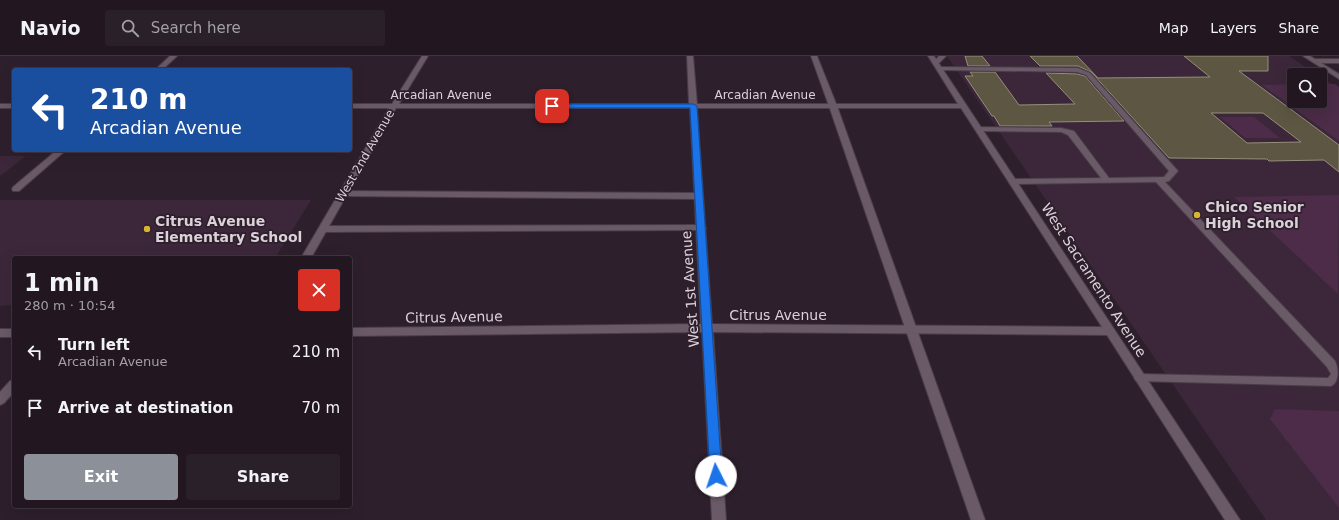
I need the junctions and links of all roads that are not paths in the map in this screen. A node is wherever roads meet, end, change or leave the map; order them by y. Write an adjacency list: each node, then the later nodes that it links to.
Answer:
1 (174, 56): 9 (street)
2 (426, 56): 14 (street, West 2nd Avenue)
3 (690, 56): 15 (street, West 1st Avenue)
4 (814, 56): 16 (street)
5 (1306, 56): 7 (street)
6 (937, 61): 17 (street, West Sacramento Avenue); 20 (street)
7 (1314, 61): 8 (street); 10 (street)
8 (1339, 61)
9 (160, 68)
10 (1339, 77)
11 (0, 106): 12 (street)
12 (12, 106)
13 (352, 106): 14 (street, Arcadian Avenue)
14 (394, 106): 15 (street, Arcadian Avenue); 24 (street, West 2nd Avenue)
15 (693, 106): 16 (street, Arcadian Avenue); 25 (street, West 1st Avenue)
16 (833, 106): 17 (street, Arcadian Avenue); 30 (street)
17 (964, 106): 18 (street, West Sacramento Avenue)
18 (979, 129): 21 (street); 22 (street, West Sacramento Avenue)
19 (60, 152): 23 (street)
20 (1162, 179): 21 (street); 35 (street)
21 (1107, 180): 22 (street)
22 (1014, 182): 31 (street, West Sacramento Avenue)
23 (16, 189)
24 (343, 194): 25 (street); 27 (street, West 2nd Avenue)
25 (699, 196): 26 (street, West 1st Avenue)
26 (701, 228): 27 (street); 29 (street, West 1st Avenue)
27 (323, 229): 28 (street, West 2nd Avenue)
28 (307, 256)
29 (707, 328): 30 (street, Citrus Avenue); 32 (street, Citrus Avenue); 38 (street, West 1st Avenue)
30 (911, 330): 31 (street, Citrus Avenue); 39 (street)
31 (1110, 331): 35 (street, West Sacramento Avenue)
32 (352, 332)
33 (0, 333): 34 (street)
34 (12, 333)
35 (1140, 378): 40 (street, West Sacramento Avenue)
36 (12, 386): 37 (street)
37 (0, 400)
38 (719, 520)
39 (978, 520)
40 (1233, 520)

